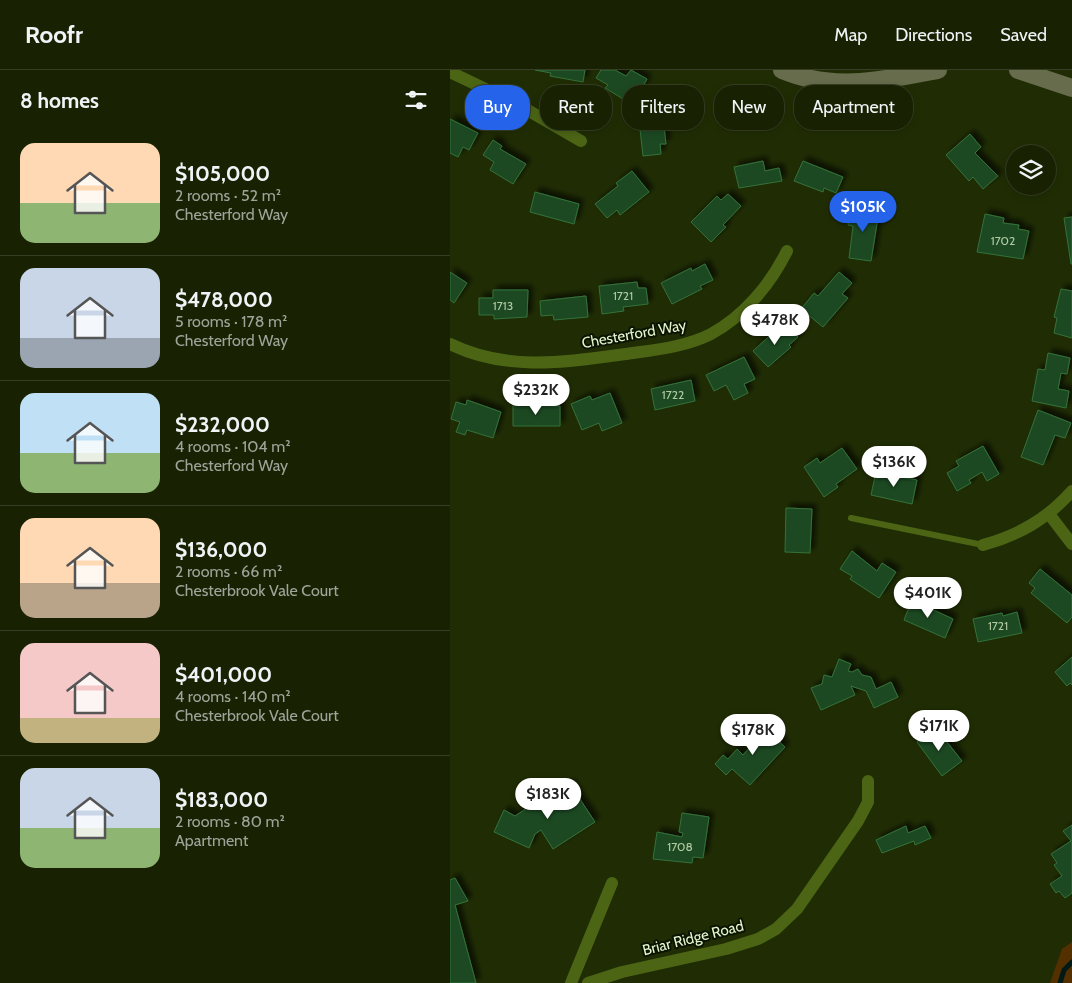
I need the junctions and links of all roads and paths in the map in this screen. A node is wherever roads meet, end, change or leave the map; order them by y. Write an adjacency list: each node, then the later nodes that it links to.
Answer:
1 (782, 70): 2 (street)
2 (938, 70)
3 (1018, 70): 5 (street)
4 (450, 72): 6 (street)
5 (1072, 88)
6 (581, 141)
7 (787, 251): 8 (street, Chesterford Way)
8 (450, 344)
9 (1072, 491): 10 (street)
10 (1050, 514): 12 (street); 13 (street)
11 (851, 518): 13 (lane)
12 (1072, 544)
13 (983, 545)
14 (868, 781): 17 (street, Briar Ridge Road)
15 (612, 883): 16 (street)
16 (571, 983)
17 (588, 983)

